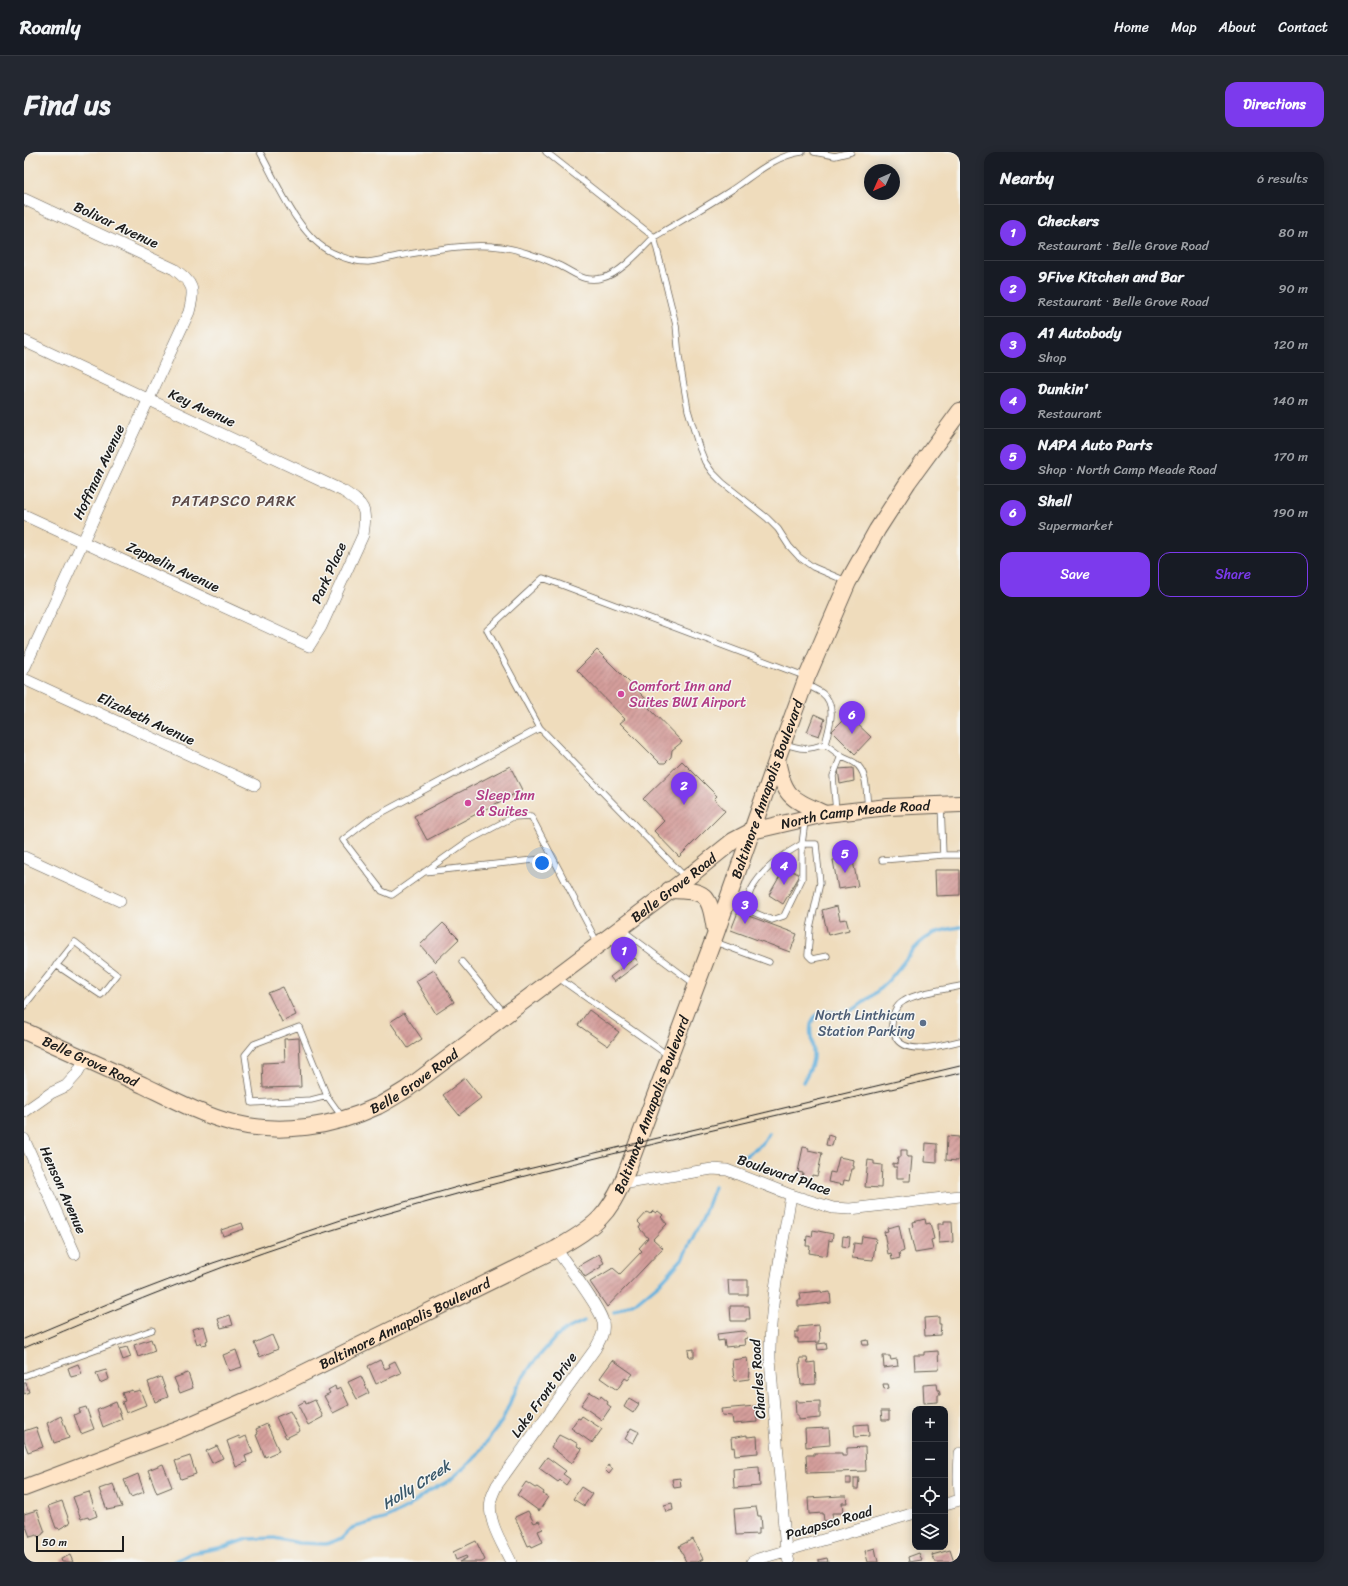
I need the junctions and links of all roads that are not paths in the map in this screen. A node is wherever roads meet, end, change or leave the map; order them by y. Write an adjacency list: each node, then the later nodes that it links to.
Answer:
1 (260, 152): 7 (lane)
2 (546, 152): 7 (lane)
3 (802, 152): 7 (lane)
4 (814, 152): 5 (lane)
5 (851, 152)
6 (24, 199): 8 (street, Bolivar Avenue)
7 (654, 237): 15 (lane)
8 (192, 285): 10 (street, Hoffman Avenue)
9 (24, 341): 10 (street, Key Avenue)
10 (149, 400): 12 (street, Key Avenue); 14 (street, Hoffman Avenue)
11 (960, 411): 15 (main road, Baltimore Annapolis Boulevard)
12 (364, 507): 16 (street, Park Place)
13 (24, 515): 14 (street, Zeppelin Avenue)
14 (83, 542): 16 (street, Zeppelin Avenue); 17 (street, Hoffman Avenue)
15 (848, 582): 19 (main road, Baltimore Annapolis Boulevard)
16 (309, 646)
17 (24, 669)
18 (24, 679): 25 (street, Elizabeth Avenue)
19 (806, 681): 20 (lane); 21 (main road, Baltimore Annapolis Boulevard); 22 (lane)
20 (540, 728): 38 (lane); 39 (lane)
21 (783, 743): 22 (lane); 24 (main road, Baltimore Annapolis Boulevard)
22 (825, 744): 23 (lane)
23 (841, 756): 28 (lane); 29 (lane)
24 (777, 758): 29 (main road); 31 (main road, Baltimore Annapolis Boulevard)
25 (255, 785)
26 (960, 804): 27 (main road, North Camp Meade Road)
27 (941, 805): 28 (main road, North Camp Meade Road); 33 (lane)
28 (868, 809): 29 (main road, North Camp Meade Road)
29 (831, 813): 30 (main road, North Camp Meade Road)
30 (805, 819): 31 (main road, North Camp Meade Road); 32 (lane)
31 (752, 831): 39 (main road, Belle Grove Road); 41 (main road, Baltimore Annapolis Boulevard)
32 (802, 844): 43 (lane); 43 (lane); 47 (lane)
33 (943, 855): 34 (lane); 37 (lane)
34 (960, 855)
35 (24, 857): 42 (street)
36 (552, 858): 38 (lane); 38 (lane); 46 (lane)
37 (882, 860)
38 (422, 872)
39 (687, 878): 40 (main road, Belle Grove Road)
40 (669, 890): 44 (main road, Belle Grove Road); 45 (main road)
41 (728, 899): 43 (lane); 45 (main road, Baltimore Annapolis Boulevard)
42 (120, 902)
43 (747, 905)
44 (619, 928): 46 (main road, Belle Grove Road); 52 (lane)
45 (714, 937): 49 (lane); 52 (main road, Baltimore Annapolis Boulevard)
46 (598, 944): 51 (main road, Belle Grove Road)
47 (827, 956)
48 (462, 962): 55 (lane)
49 (769, 962)
50 (56, 965): 50 (lane); 54 (lane)
51 (556, 976): 55 (main road, Belle Grove Road); 58 (lane)
52 (696, 985): 58 (main road, Baltimore Annapolis Boulevard)
53 (960, 986): 57 (lane)
54 (24, 1006)
55 (506, 1014): 62 (main road, Belle Grove Road)
56 (24, 1031): 59 (main road, Belle Grove Road)
57 (960, 1041)
58 (669, 1057): 64 (main road, Baltimore Annapolis Boulevard)
59 (85, 1059): 61 (street); 62 (main road, Belle Grove Road)
60 (328, 1096): 60 (lane); 62 (lane)
61 (24, 1112)
62 (343, 1119)
63 (24, 1139): 68 (street, Henson Avenue)
64 (622, 1184): 65 (street, Boulevard Place); 67 (main road, Baltimore Annapolis Boulevard)
65 (790, 1195): 66 (street, Boulevard Place); 77 (street, Charles Road)
66 (960, 1196)
67 (556, 1249): 72 (main road, Baltimore Annapolis Boulevard); 78 (street, Lake Front Drive)
68 (75, 1254)
69 (152, 1330): 70 (lane)
70 (24, 1376)
71 (960, 1453): 73 (street)
72 (24, 1488)
73 (960, 1494)
74 (960, 1500): 75 (street)
75 (948, 1503)
76 (912, 1514): 77 (street, Patapsco Road)
77 (786, 1551): 79 (street, Patapsco Road); 80 (street, Charles Road)
78 (511, 1562)
79 (752, 1562)
80 (789, 1562)

